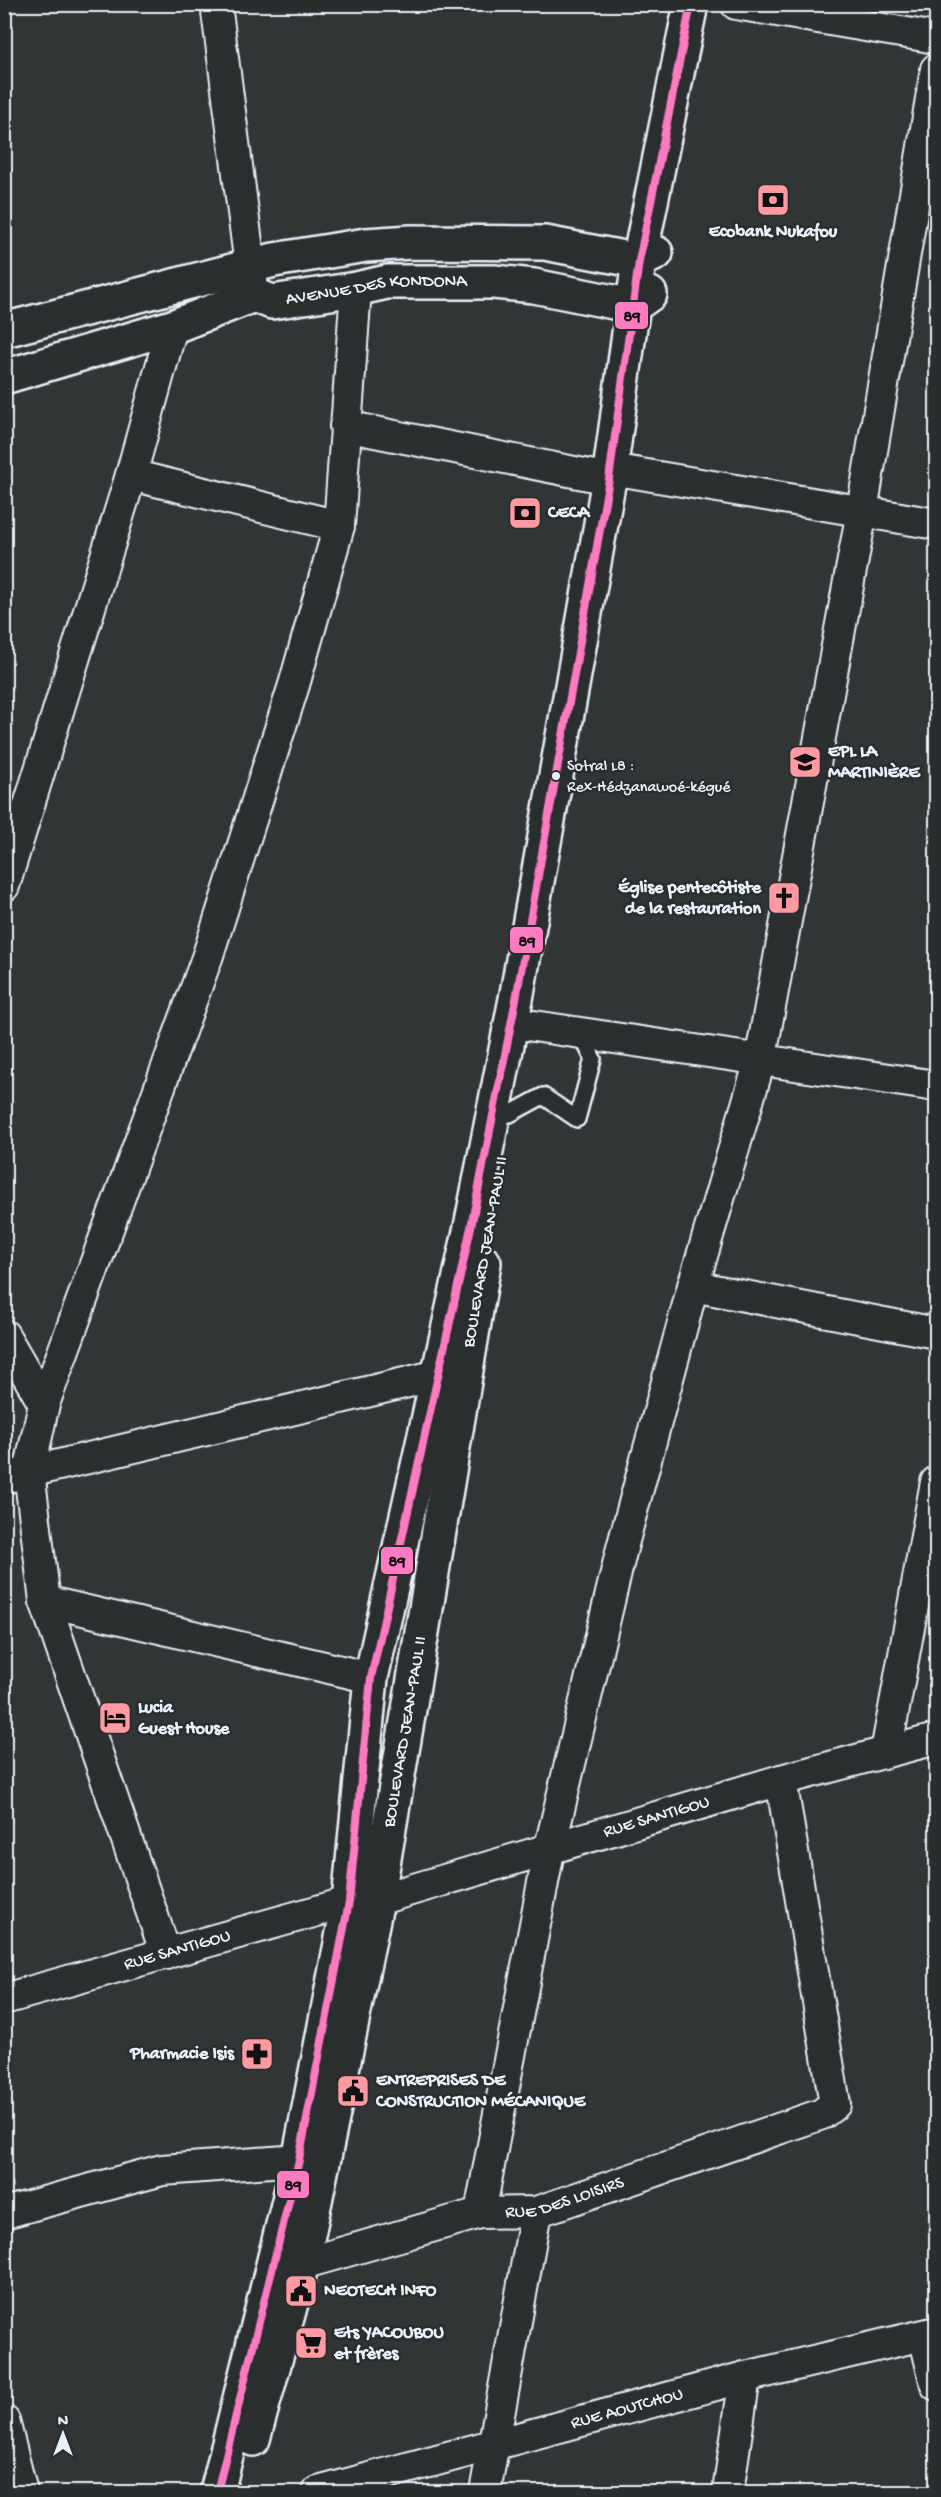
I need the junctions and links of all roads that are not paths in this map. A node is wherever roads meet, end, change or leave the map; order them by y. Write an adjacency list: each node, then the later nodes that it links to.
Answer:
1 (216, 4): 7 (street)
2 (736, 4): 4 (street)
3 (693, 5): 6 (main road, BOULEVARD JEAN-PAUL II)
4 (936, 38)
5 (936, 69): 16 (street)
6 (647, 257): 7 (main road, AVENUE DES KONDONA); 9 (main road, BOULEVARD JEAN-PAUL II)
7 (252, 281): 8 (main road, AVENUE DES KONDONA); 10 (main road, AVENUE DES KONDONA); 11 (main road, AVENUE DES KONDONA)
8 (356, 289): 9 (main road, AVENUE DES KONDONA); 13 (street)
9 (642, 300): 15 (main road, BOULEVARD JEAN-PAUL II)
10 (172, 327): 12 (main road, AVENUE DES KONDONA); 14 (street)
11 (4, 330)
12 (4, 377)
13 (345, 426): 15 (street); 18 (street)
14 (131, 475): 18 (street); 19 (street)
15 (616, 475): 16 (street); 20 (main road, BOULEVARD JEAN-PAUL II); 27 (main road, BOULEVARD JEAN-PAUL II)
16 (862, 511): 17 (street); 21 (street)
17 (936, 524)
18 (339, 526): 28 (street)
19 (4, 886)
20 (526, 1028): 21 (street); 23 (main road, BOULEVARD JEAN-PAUL II); 23 (lane)
21 (760, 1061): 22 (street); 24 (street)
22 (936, 1086)
23 (510, 1114): 37 (main road, BOULEVARD JEAN-PAUL II)
24 (693, 1286): 25 (street); 36 (street)
25 (936, 1333)
26 (4, 1335): 28 (street)
27 (438, 1375): 29 (street); 32 (main road, BOULEVARD JEAN-PAUL II)
28 (44, 1404): 29 (street)
29 (17, 1475): 31 (street)
30 (936, 1482): 34 (street)
31 (45, 1601): 32 (street); 38 (street)
32 (371, 1678): 37 (main road, BOULEVARD JEAN-PAUL II)
33 (936, 1739): 34 (street, RUE SANTIGOU)
34 (886, 1752): 35 (street, RUE SANTIGOU)
35 (781, 1780): 36 (street, RUE SANTIGOU); 41 (street, RUE DES LOISIRS)
36 (549, 1851): 37 (street, RUE SANTIGOU); 43 (street)
37 (363, 1901): 38 (street, RUE SANTIGOU); 40 (main road, BOULEVARD JEAN-PAUL II); 44 (main road, BOULEVARD JEAN-PAUL II)
38 (166, 1954): 39 (street, RUE SANTIGOU)
39 (4, 1999)
40 (299, 2160): 42 (street); 51 (main road, BOULEVARD JEAN-PAUL II)
41 (536, 2212): 43 (street, RUE DES LOISIRS); 49 (street)
42 (4, 2213)
43 (480, 2213): 44 (street, RUE DES LOISIRS)
44 (302, 2264): 52 (main road, BOULEVARD JEAN-PAUL II)
45 (930, 2334): 46 (street, RUE AOUTCHOU); 47 (street)
46 (745, 2378): 49 (street, RUE AOUTCHOU); 55 (street)
47 (936, 2385)
48 (4, 2421): 50 (street)
49 (494, 2446): 53 (street, RUE AOUTCHOU); 54 (street)
50 (22, 2493)
51 (217, 2493)
52 (238, 2493)
53 (318, 2493)
54 (485, 2493)
55 (728, 2493)

